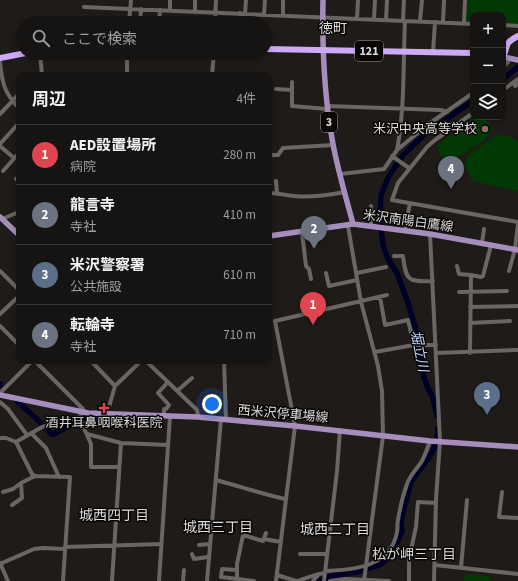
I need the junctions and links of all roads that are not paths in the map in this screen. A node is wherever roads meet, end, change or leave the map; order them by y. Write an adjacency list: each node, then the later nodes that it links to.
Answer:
1 (131, 0): 17 (street)
2 (170, 0): 20 (street)
3 (195, 0): 21 (street)
4 (216, 0): 22 (street)
5 (246, 0): 23 (street)
6 (265, 0): 24 (street)
7 (284, 0): 29 (street)
8 (323, 0): 30 (main road, 米沢南陽白鷹線 / 3)
9 (358, 0): 31 (street)
10 (375, 0): 32 (street)
11 (387, 0): 33 (street)
12 (404, 0): 34 (street)
13 (422, 0): 35 (street)
14 (444, 0): 37 (street)
15 (465, 0): 38 (street)
16 (84, 7): 17 (street)
17 (130, 9): 18 (street); 25 (street)
18 (140, 9): 19 (street); 26 (street)
19 (160, 10): 20 (street); 27 (street)
20 (170, 10): 21 (street)
21 (195, 11): 22 (street)
22 (216, 13): 23 (street); 28 (street)
23 (242, 14): 24 (street)
24 (264, 15): 29 (street)
25 (130, 16)
26 (140, 16)
27 (160, 16)
28 (216, 16)
29 (283, 16): 30 (street)
30 (322, 17): 31 (street); 45 (main road, 米沢南陽白鷹線 / 3)
31 (357, 19): 32 (street)
32 (374, 19): 33 (street)
33 (386, 20): 34 (street)
34 (404, 21): 35 (street); 46 (street)
35 (420, 22): 36 (street)
36 (435, 22): 37 (street); 47 (street)
37 (443, 22): 38 (street)
38 (464, 23): 39 (street)
39 (470, 24)
40 (506, 25): 41 (street)
41 (518, 26)
42 (518, 36): 43 (highway)
43 (506, 48)
44 (272, 49): 45 (highway, 121)
45 (322, 50): 46 (highway, 121); 71 (main road, 米沢南陽白鷹線 / 3)
46 (403, 51): 47 (highway, 121); 72 (street)
47 (433, 52): 48 (highway, 121)
48 (470, 53)
49 (16, 55): 51 (highway)
50 (506, 57): 52 (main road)
51 (0, 58)
52 (517, 59)
53 (40, 60): 57 (street)
54 (127, 60): 58 (street)
55 (213, 60): 59 (street)
56 (0, 62): 69 (street)
57 (41, 72)
58 (127, 72)
59 (212, 72)
60 (518, 79): 64 (street)
61 (292, 82): 66 (street)
62 (518, 84): 63 (street)
63 (518, 87)
64 (506, 88)
65 (276, 89): 66 (street)
66 (292, 90): 71 (street)
67 (470, 95): 73 (street)
68 (16, 97): 69 (street)
69 (12, 101): 70 (street); 74 (street)
70 (16, 105)
71 (327, 107): 72 (street); 78 (main road, 米沢南陽白鷹線 / 3)
72 (402, 109): 73 (street); 79 (street)
73 (447, 112): 79 (street)
74 (0, 114)
75 (470, 115): 83 (street)
76 (16, 126): 77 (street)
77 (0, 145): 82 (street)
78 (333, 145): 80 (street); 85 (main road, 米沢南陽白鷹線 / 3)
79 (397, 150): 81 (street)
80 (272, 155)
81 (393, 156): 83 (street); 85 (street)
82 (14, 158): 84 (street)
83 (407, 167): 90 (street)
84 (3, 171)
85 (340, 174): 87 (main road, 米沢南陽白鷹線 / 3)
86 (276, 181): 89 (street)
87 (345, 192): 89 (street); 95 (main road, 米沢南陽白鷹線 / 3)
88 (272, 193): 89 (street)
89 (277, 193)
90 (410, 203): 94 (street); 98 (street)
91 (371, 206): 96 (street)
92 (16, 213): 93 (street)
93 (1, 218): 99 (main road)
94 (518, 223): 105 (street)
95 (351, 225): 96 (main road, 米沢南陽白鷹線); 100 (main road); 112 (street)
96 (372, 226): 98 (main road, 米沢南陽白鷹線)
97 (484, 229): 103 (street)
98 (405, 230): 101 (main road, 米沢南陽白鷹線)
99 (16, 232)
100 (302, 232): 102 (main road); 114 (street)
101 (430, 234): 103 (main road, 米沢南陽白鷹線); 116 (street)
102 (272, 236)
103 (482, 243): 104 (main road, 米沢南陽白鷹線)
104 (491, 245): 105 (main road, 米沢南陽白鷹線); 113 (street)
105 (516, 250): 110 (street)
106 (394, 256): 116 (street)
107 (457, 266): 113 (street)
108 (386, 267): 112 (street)
109 (0, 271): 117 (street)
110 (509, 271)
111 (326, 272): 115 (street)
112 (357, 273): 115 (street)
113 (472, 275): 120 (street)
114 (311, 279)
115 (357, 280): 124 (street)
116 (432, 282): 133 (street)
117 (16, 287)
118 (507, 291): 120 (street)
119 (459, 292): 120 (street)
120 (470, 292): 126 (street)
121 (388, 295): 122 (street)
122 (380, 297): 124 (street); 132 (street)
123 (16, 299): 127 (street)
124 (361, 302): 135 (street); 155 (street)
125 (518, 306): 126 (street)
126 (470, 307): 129 (street)
127 (0, 314)
128 (510, 320): 129 (street)
129 (470, 323): 137 (street)
130 (0, 326): 131 (street)
131 (16, 342)
132 (414, 344): 133 (street); 135 (street)
133 (436, 345): 136 (street)
134 (518, 350): 137 (street)
135 (375, 352): 159 (street)
136 (436, 353): 137 (street); 162 (street)
137 (470, 353)
138 (30, 364): 148 (street)
139 (36, 364): 151 (street)
140 (94, 364): 146 (street)
141 (138, 364): 146 (street)
142 (149, 364): 145 (street)
143 (224, 364): 154 (street)
144 (192, 378): 147 (street)
145 (168, 382): 147 (street); 152 (street)
146 (115, 386): 150 (street)
147 (177, 391): 153 (street)
148 (0, 394): 151 (main road, 西米沢停車場線)
149 (0, 402): 157 (street)
150 (107, 414): 151 (main road, 西米沢停車場線); 152 (main road, 西米沢停車場線)
151 (81, 415): 157 (street); 158 (street)
152 (167, 416): 153 (main road, 西米沢停車場線); 165 (street)
153 (198, 417): 154 (main road, 西米沢停車場線)
154 (224, 419): 155 (main road, 西米沢停車場線); 170 (street)
155 (295, 426): 156 (main road, 西米沢停車場線); 174 (street)
156 (340, 430): 159 (main road, 西米沢停車場線); 191 (street)
157 (29, 434): 163 (street); 169 (street)
158 (87, 434): 164 (street); 167 (street)
159 (383, 436): 161 (main road, 西米沢停車場線); 194 (street)
160 (0, 437): 163 (street)
161 (430, 441): 162 (main road, 西米沢停車場線); 194 (street)
162 (439, 441): 166 (main road, 西米沢停車場線); 176 (street)
163 (16, 442): 168 (street)
164 (121, 443): 165 (street); 167 (street)
165 (168, 446): 184 (street)
166 (518, 447)
167 (119, 467): 187 (street)
168 (35, 476): 169 (street); 171 (street)
169 (59, 477): 188 (street)
170 (216, 480): 174 (street); 185 (street)
171 (21, 483): 172 (street); 177 (street)
172 (3, 492)
173 (502, 492): 178 (street)
174 (285, 499): 183 (street)
175 (467, 500): 196 (street)
176 (436, 503): 195 (street); 218 (street)
177 (12, 505)
178 (518, 518)
179 (244, 525): 181 (street)
180 (266, 533): 182 (street)
181 (242, 535): 182 (street); 198 (street)
182 (264, 539): 183 (street)
183 (281, 542): 202 (street)
184 (162, 544): 187 (street); 207 (street)
185 (210, 544): 186 (street); 192 (street)
186 (198, 545)
187 (114, 546): 188 (street); 206 (street)
188 (65, 548): 193 (street); 205 (street)
189 (192, 554): 192 (street)
190 (300, 554): 191 (street)
191 (327, 554): 199 (street)
192 (208, 556): 209 (street)
193 (0, 563): 204 (street)
194 (367, 565): 199 (street); 216 (street)
195 (435, 565): 196 (street); 219 (street)
196 (461, 568): 201 (street)
197 (184, 570): 208 (street)
198 (237, 570): 203 (street); 203 (street)
199 (325, 573): 200 (street); 214 (street)
200 (319, 574): 212 (street); 213 (street)
201 (518, 574)
202 (277, 575): 211 (street); 212 (street)
203 (237, 579): 210 (street)
204 (8, 581)
205 (63, 581)
206 (112, 581)
207 (159, 581)
208 (183, 581)
209 (207, 581)
210 (254, 581)
211 (276, 581)
212 (297, 581)
213 (313, 581)
214 (324, 581)
215 (330, 581): 216 (street)
216 (364, 581): 217 (street)
217 (389, 581)
218 (409, 581)
219 (434, 581)

